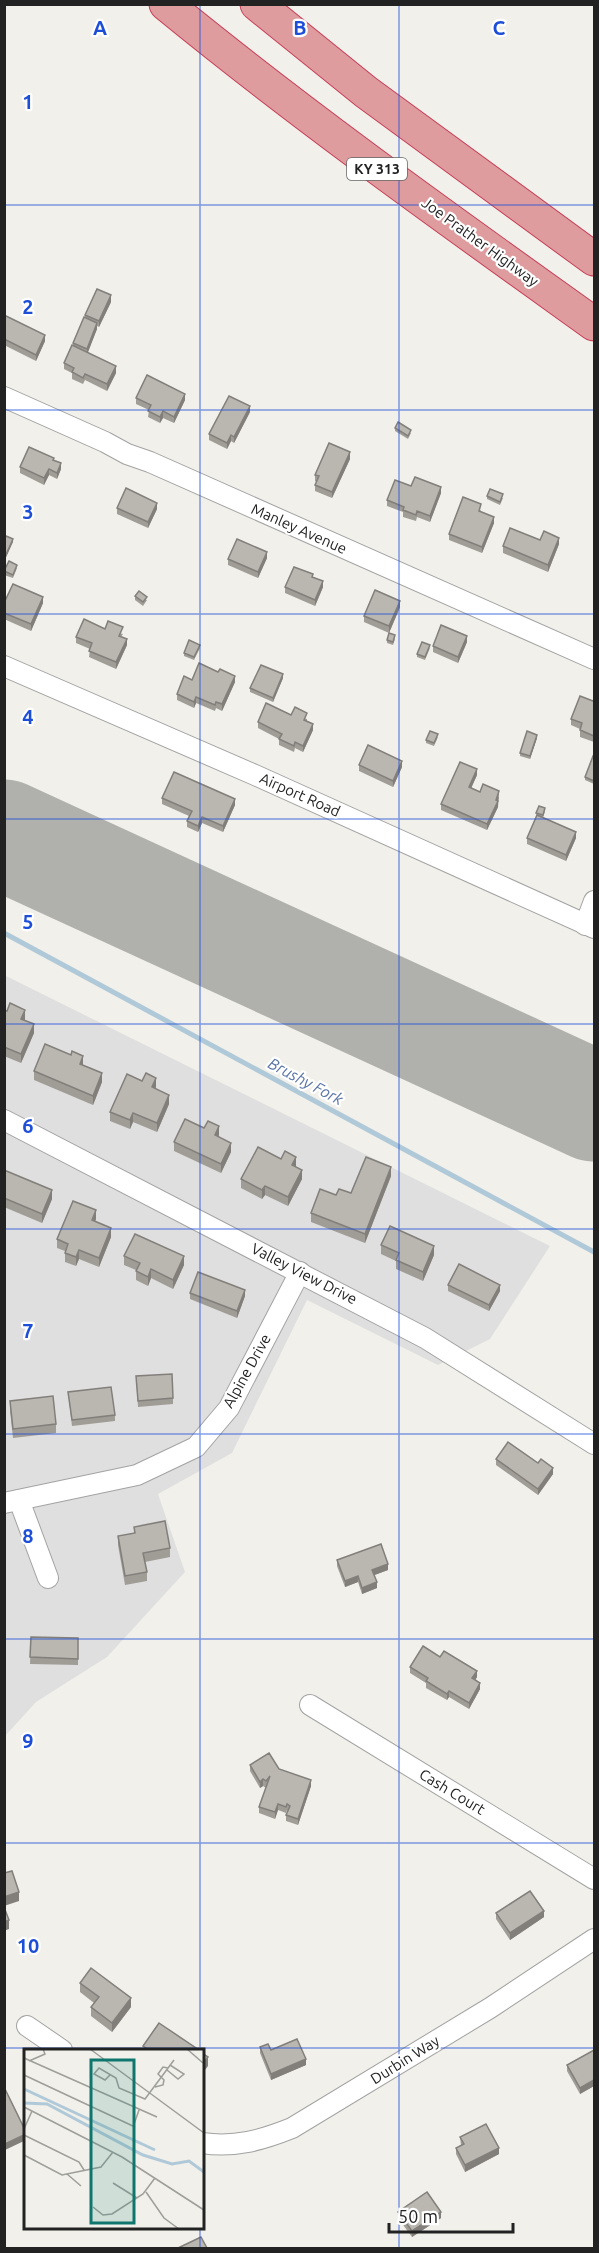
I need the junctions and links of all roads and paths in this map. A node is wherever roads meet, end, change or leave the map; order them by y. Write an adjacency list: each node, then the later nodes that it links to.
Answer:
1 (166, 4): 4 (highway, Joe Prather Highway / KY 313)
2 (257, 4): 3 (highway)
3 (594, 259)
4 (594, 324)
5 (4, 398): 6 (street, Manley Avenue)
6 (594, 659)
7 (4, 666): 9 (street, Airport Road)
8 (594, 900): 9 (street)
9 (590, 926)
10 (4, 1120): 11 (street, Valley View Drive)
11 (300, 1272): 12 (street, Valley View Drive); 13 (street, Alpine Drive)
12 (594, 1444)
13 (12, 1501): 14 (street)
14 (48, 1578)
15 (310, 1705): 16 (street, Cash Court)
16 (594, 1879)
17 (594, 1939): 20 (street, Durbin Way)
18 (27, 2026): 19 (street)
19 (61, 2049)
20 (204, 2143)

